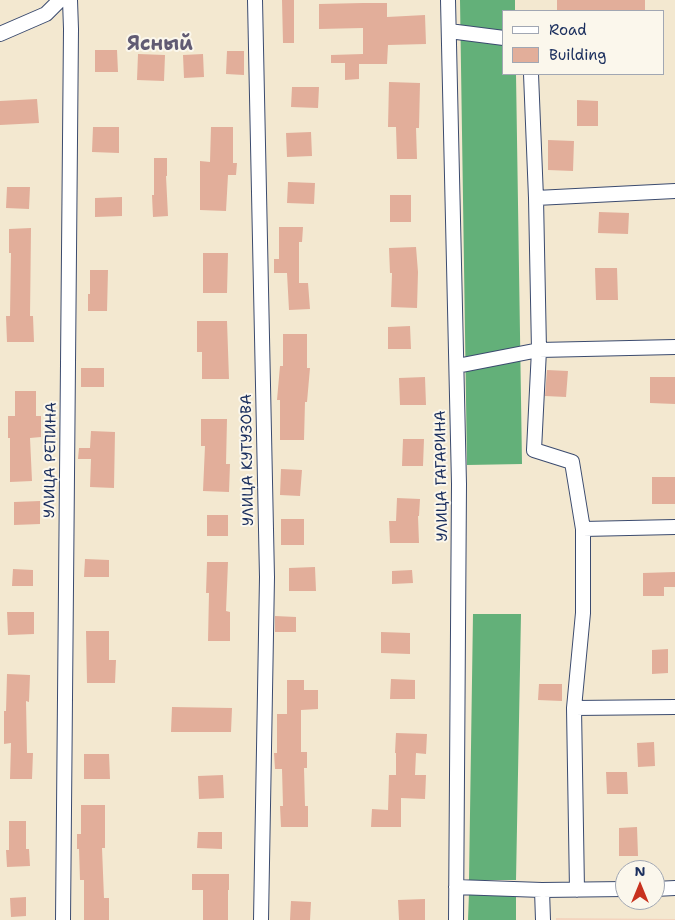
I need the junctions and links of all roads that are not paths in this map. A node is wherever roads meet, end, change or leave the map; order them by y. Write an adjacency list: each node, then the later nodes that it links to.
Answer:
1 (60, 0): 6 (street)
2 (70, 0): 22 (street, УЛИЦА РЕПИНА)
3 (255, 0): 23 (street, УЛИЦА КУТУЗОВА)
4 (448, 0): 5 (street, УЛИЦА ГАГАРИНА)
5 (449, 31): 7 (street); 13 (street, УЛИЦА ГАГАРИНА)
6 (0, 34)
7 (502, 38)
8 (531, 75): 10 (street)
9 (675, 192): 10 (street)
10 (536, 198): 12 (street)
11 (675, 347): 12 (street)
12 (539, 350): 13 (street); 15 (street)
13 (457, 366): 18 (street, УЛИЦА ГАГАРИНА)
14 (675, 527): 15 (street)
15 (583, 529): 17 (street)
16 (675, 707): 17 (street)
17 (574, 708): 21 (street)
18 (456, 887): 20 (street); 24 (street, УЛИЦА ГАГАРИНА)
19 (615, 889): 21 (street)
20 (542, 890): 21 (street); 25 (street)
21 (577, 890)
22 (63, 920)
23 (261, 920)
24 (456, 920)
25 (543, 920)

